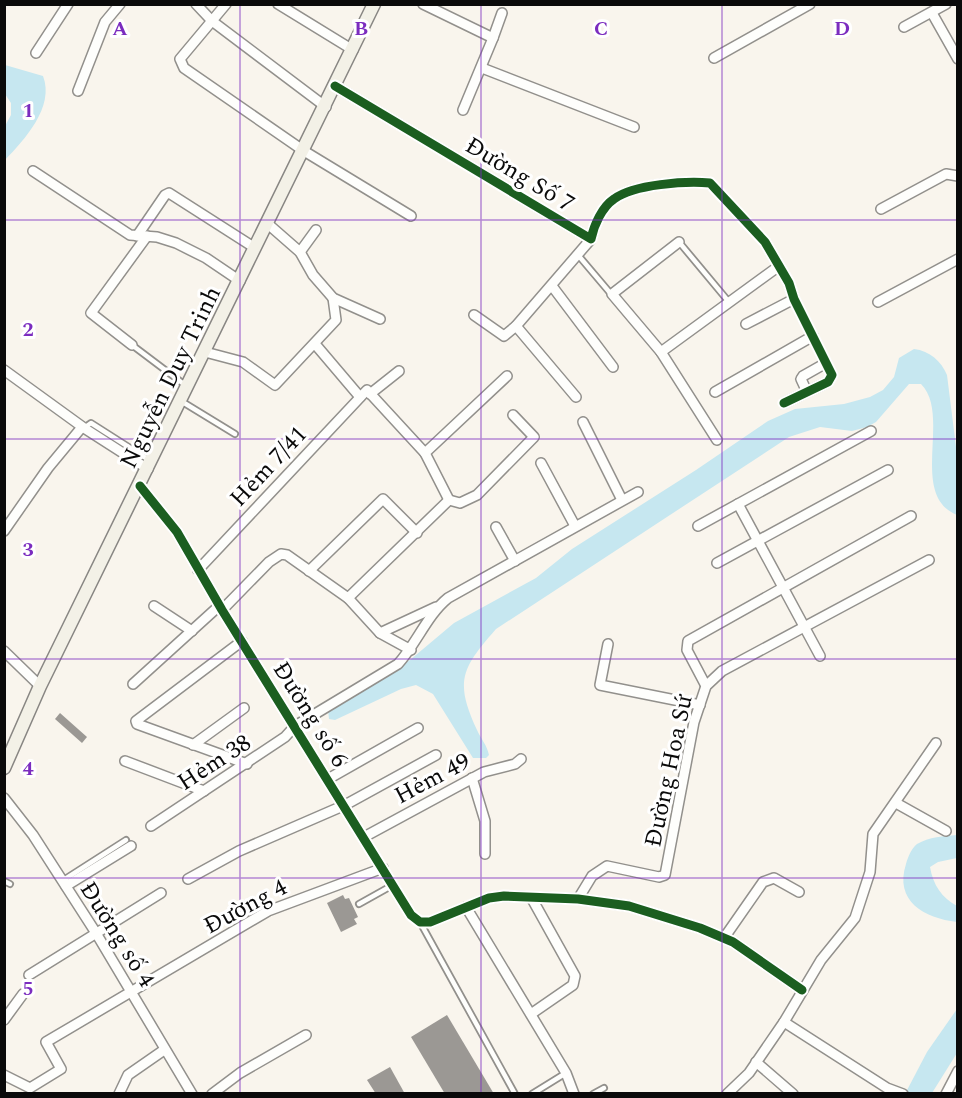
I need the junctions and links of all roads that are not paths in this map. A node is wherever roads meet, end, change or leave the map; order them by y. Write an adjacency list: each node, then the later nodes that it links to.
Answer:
1 (68, 4): 16 (street)
2 (120, 4): 21 (street)
3 (196, 4): 12 (street)
4 (226, 4): 12 (street)
5 (278, 4): 15 (street)
6 (374, 4): 15 (main road, Nguyễn Duy Trinh)
7 (423, 4): 14 (street)
8 (810, 4): 17 (street)
9 (946, 4): 11 (street)
10 (502, 13): 14 (street)
11 (932, 13): 13 (street); 18 (street)
12 (213, 21): 22 (street); 25 (street)
13 (904, 27)
14 (493, 38): 19 (street)
15 (353, 50): 20 (main road, Nguyễn Duy Trinh)
16 (36, 53)
17 (714, 58)
18 (957, 59)
19 (482, 68): 23 (street); 24 (street)
20 (335, 86): 22 (main road, Nguyễn Duy Trinh); 34 (street, Đường Số 7)
21 (78, 91)
22 (326, 106): 25 (main road, Nguyễn Duy Trinh)
23 (463, 110)
24 (634, 127)
25 (304, 151): 29 (street); 30 (main road, Nguyễn Duy Trinh)
26 (33, 171): 32 (street)
27 (957, 176): 28 (street)
28 (881, 209)
29 (411, 216)
30 (268, 224): 36 (main road, Nguyễn Duy Trinh); 37 (street)
31 (316, 230): 37 (street)
32 (136, 236): 33 (street); 36 (street)
33 (147, 236): 41 (street); 54 (street)
34 (591, 239): 38 (street); 40 (street, Đường Số 7)
35 (679, 242): 43 (street); 46 (lane)
36 (255, 248): 41 (main road, Nguyễn Duy Trinh)
37 (300, 252): 44 (street)
38 (578, 255): 42 (street); 43 (lane)
39 (957, 260): 47 (street)
40 (779, 266): 45 (street); 46 (street)
41 (240, 281): 55 (main road, Nguyễn Duy Trinh)
42 (552, 286): 51 (street); 58 (street)
43 (612, 294): 56 (street)
44 (333, 298): 49 (street); 53 (street)
45 (794, 298): 50 (street); 52 (street)
46 (729, 302): 56 (street)
47 (878, 302)
48 (474, 315): 51 (street)
49 (380, 319)
50 (746, 324)
51 (516, 326): 66 (street)
52 (813, 336): 57 (street); 63 (street)
53 (315, 344): 55 (street); 65 (street)
54 (132, 345): 62 (lane)
55 (206, 352): 62 (main road, Nguyễn Duy Trinh)
56 (661, 352): 74 (street)
57 (826, 363): 64 (street); 64 (street)
58 (613, 367)
59 (4, 370): 71 (street)
60 (399, 371): 65 (street, Hẻm 7/41)
61 (507, 376): 75 (street)
62 (188, 387): 67 (main road, Nguyễn Duy Trinh)
63 (715, 392)
64 (807, 392): 68 (street)
65 (366, 393): 75 (street); 94 (street, Hẻm 7/41)
66 (576, 397)
67 (181, 401): 73 (lane); 77 (main road, Nguyễn Duy Trinh)
68 (784, 403)
69 (513, 415): 81 (street)
70 (583, 422): 82 (street)
71 (83, 428): 77 (street); 88 (street)
72 (871, 431): 83 (street)
73 (234, 434)
74 (717, 440)
75 (425, 453): 81 (street)
76 (541, 463): 85 (street)
77 (150, 466): 79 (main road, Nguyễn Duy Trinh)
78 (888, 470): 90 (street)
79 (140, 486): 94 (street, Đường số 6); 110 (main road, Nguyễn Duy Trinh)
80 (638, 492): 82 (street)
81 (449, 500): 89 (street)
82 (622, 500): 85 (street)
83 (738, 504): 86 (street); 90 (street)
84 (911, 516): 96 (street)
85 (575, 526): 92 (street)
86 (698, 526)
87 (496, 527): 92 (street)
88 (4, 531)
89 (417, 533): 95 (street); 97 (street)
90 (758, 541): 93 (street); 96 (street)
91 (929, 560): 101 (street, Đường Hoa Sứ)
92 (514, 561): 99 (street)
93 (717, 563)
94 (198, 570): 100 (street, Đường số 6)
95 (309, 571): 97 (street); 100 (street)
96 (783, 587): 101 (street); 111 (street)
97 (348, 598): 103 (street)
98 (154, 606): 102 (street)
99 (437, 606): 103 (street); 106 (street, Hẻm 38)
100 (221, 608): 102 (street); 104 (street, Đường số 6)
101 (806, 628): 108 (street); 111 (street, Đường Hoa Sứ)
102 (192, 631): 109 (street)
103 (380, 633): 106 (street)
104 (242, 641): 114 (street, Đường số 6); 117 (street)
105 (608, 644): 112 (street)
106 (411, 650): 114 (street, Hẻm 38)
107 (4, 651): 110 (street)
108 (820, 656)
109 (133, 684)
110 (40, 686): 122 (main road, Nguyễn Duy Trinh)
111 (706, 686): 112 (street, Đường Hoa Sứ)
112 (700, 705): 141 (street, Đường Hoa Sứ)
113 (243, 708): 117 (street)
114 (295, 726): 121 (street, Hẻm 38); 124 (street, Đường số 6)
115 (418, 728): 124 (street)
116 (936, 743): 127 (street)
117 (193, 745): 121 (street)
118 (436, 755): 128 (street)
119 (521, 759): 123 (street, Hẻm 49)
120 (125, 761): 125 (street)
121 (247, 764): 125 (street, Hẻm 38)
122 (4, 768)
123 (472, 778): 131 (street, Hẻm 49); 133 (street)
124 (328, 779): 128 (street, Đường số 6)
125 (204, 791): 129 (street, Hẻm 38)
126 (4, 798): 136 (street, Đường số 4)
127 (896, 803): 130 (street); 148 (street)
128 (345, 805): 131 (street, Đường số 6); 135 (street)
129 (151, 826)
130 (946, 831)
131 (364, 837): 134 (street, Đường số 6)
132 (129, 843): 136 (street)
133 (484, 854)
134 (383, 868): 137 (street, Đường số 6); 149 (street, Đường 4)
135 (188, 879)
136 (64, 884): 145 (street, Đường số 4)
137 (393, 885): 142 (lane); 144 (street, Đường số 6)
138 (800, 892): 146 (street)
139 (161, 893): 145 (street)
140 (531, 897): 141 (street); 143 (street); 151 (street)
141 (578, 899): 146 (street)
142 (359, 904)
143 (466, 907): 144 (street); 151 (street)
144 (420, 922): 165 (lane)
145 (96, 933): 147 (street); 149 (street, Đường số 4)
146 (724, 938): 148 (street)
147 (29, 975)
148 (802, 990): 153 (street)
149 (132, 993): 155 (street, Đường số 4); 161 (street, Đường 4)
150 (23, 994): 152 (street)
151 (531, 1014): 158 (street)
152 (4, 1020)
153 (784, 1022): 156 (street); 171 (street)
154 (306, 1035): 164 (street)
155 (164, 1050): 162 (street); 163 (street, Đường số 4)
156 (756, 1062): 169 (street); 170 (street)
157 (957, 1071): 172 (street)
158 (567, 1073): 166 (lane); 167 (street)
159 (4, 1075): 161 (street)
160 (604, 1088): 168 (lane)
161 (26, 1091)
162 (119, 1094)
163 (192, 1094)
164 (212, 1094)
165 (515, 1094)
166 (532, 1094)
167 (574, 1094)
168 (593, 1094)
169 (727, 1094)
170 (793, 1094)
171 (903, 1094)
172 (946, 1094)

